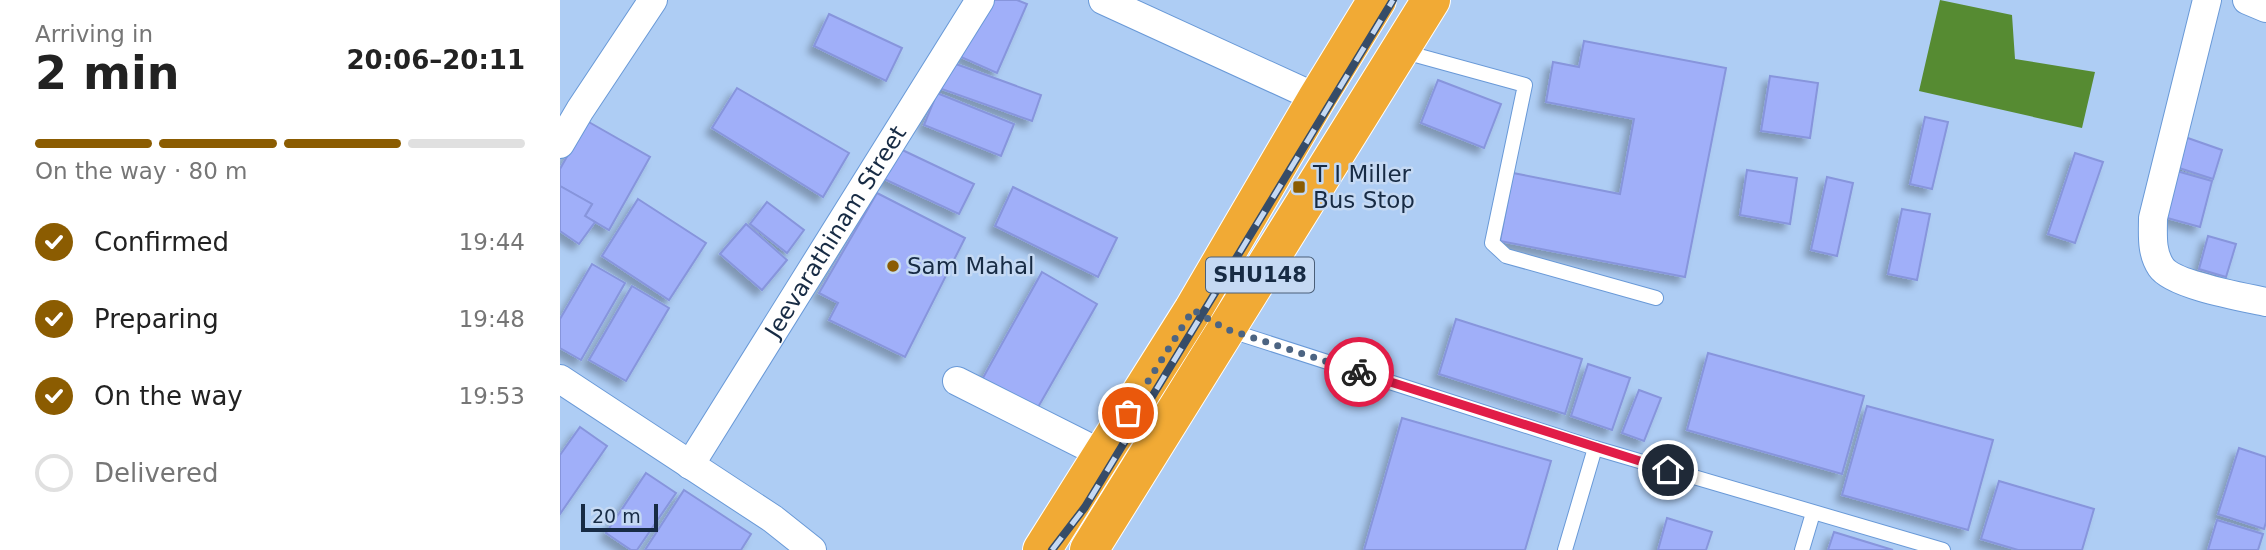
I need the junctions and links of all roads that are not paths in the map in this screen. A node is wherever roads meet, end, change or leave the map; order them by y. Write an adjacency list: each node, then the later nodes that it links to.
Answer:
1 (653, 0): 11 (street)
2 (980, 0): 20 (street, Jeevarathinam Street)
3 (1103, 0): 10 (street)
4 (1377, 0): 10 (highway, SHU148)
5 (1431, 0): 9 (highway, SHU148)
6 (2207, 0): 14 (street)
7 (2247, 0): 8 (street)
8 (2266, 8)
9 (1399, 50): 13 (lane); 15 (highway, SHU148)
10 (1317, 98): 15 (highway, SHU148)
11 (570, 105): 12 (street)
12 (560, 144)
13 (1656, 298)
14 (2266, 302)
15 (1210, 320): 18 (lane); 19 (highway, SHU148); 24 (highway, SHU148)
16 (560, 379): 20 (street)
17 (957, 381): 19 (street)
18 (1595, 448): 21 (lane); 25 (lane)
19 (1102, 454): 23 (highway, SHU148)
20 (690, 465): 22 (street)
21 (1813, 513): 26 (lane); 27 (lane)
22 (812, 550)
23 (1042, 550)
24 (1089, 550)
25 (1565, 550)
26 (1802, 550)
27 (1943, 550)

